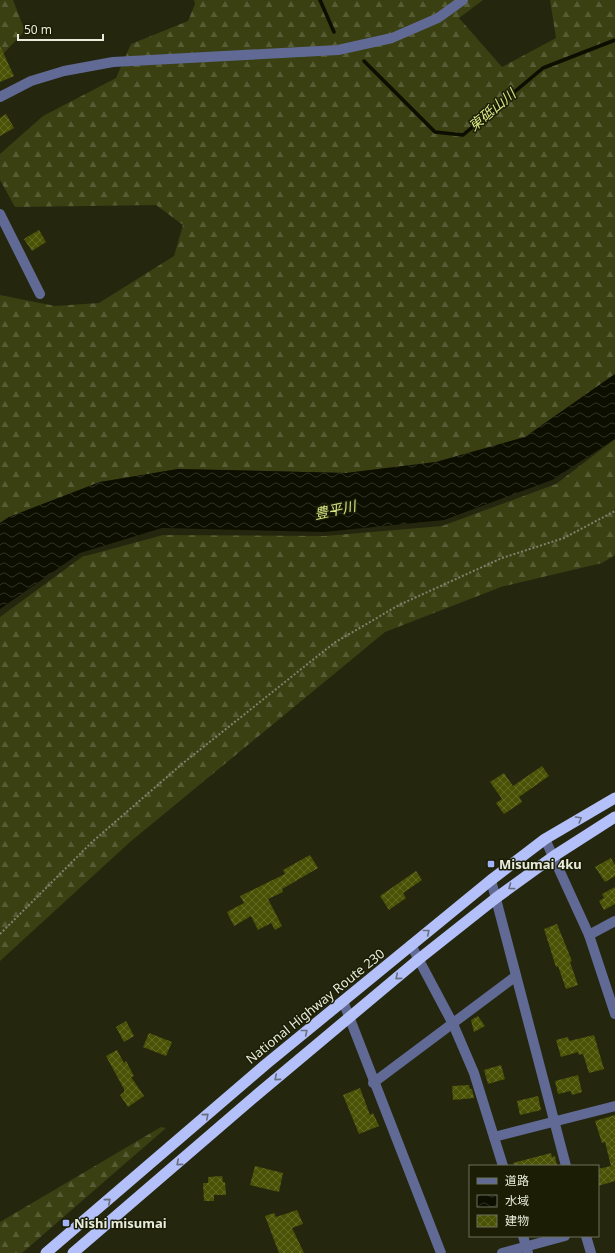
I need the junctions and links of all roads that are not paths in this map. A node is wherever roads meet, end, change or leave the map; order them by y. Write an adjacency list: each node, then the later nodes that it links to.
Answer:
1 (464, 0): 2 (street)
2 (0, 97)
3 (0, 214): 4 (street)
4 (40, 294)
5 (615, 798): 7 (highway, National Highway Route 230, one-way to 5)
6 (615, 817): 8 (highway)
7 (545, 839): 8 (street); 9 (highway, National Highway Route 230)
8 (554, 856): 10 (highway, one-way to 10); 12 (street)
9 (491, 880): 10 (street); 13 (highway, National Highway Route 230, one-way to 9)
10 (496, 898): 14 (highway); 15 (street)
11 (615, 921): 12 (street)
12 (588, 935): 17 (street)
13 (411, 945): 14 (street); 16 (highway, National Highway Route 230)
14 (419, 959): 18 (highway, one-way to 18); 19 (street)
15 (516, 976): 19 (street); 22 (street)
16 (343, 1001): 18 (street); 30 (highway, National Highway Route 230, one-way to 16)
17 (615, 1014)
18 (349, 1018): 20 (street); 31 (highway, one-way to 31)
19 (453, 1024): 20 (street); 23 (street)
20 (373, 1083): 32 (street)
21 (615, 1106): 22 (street)
22 (554, 1122): 23 (street); 25 (street)
23 (494, 1137): 24 (street)
24 (502, 1165)
25 (566, 1165)
26 (523, 1237): 29 (street)
27 (562, 1237): 29 (street)
28 (586, 1237): 34 (street)
29 (527, 1250): 33 (street)
30 (46, 1253)
31 (73, 1253)
32 (440, 1253)
33 (502, 1253)
34 (591, 1253)

